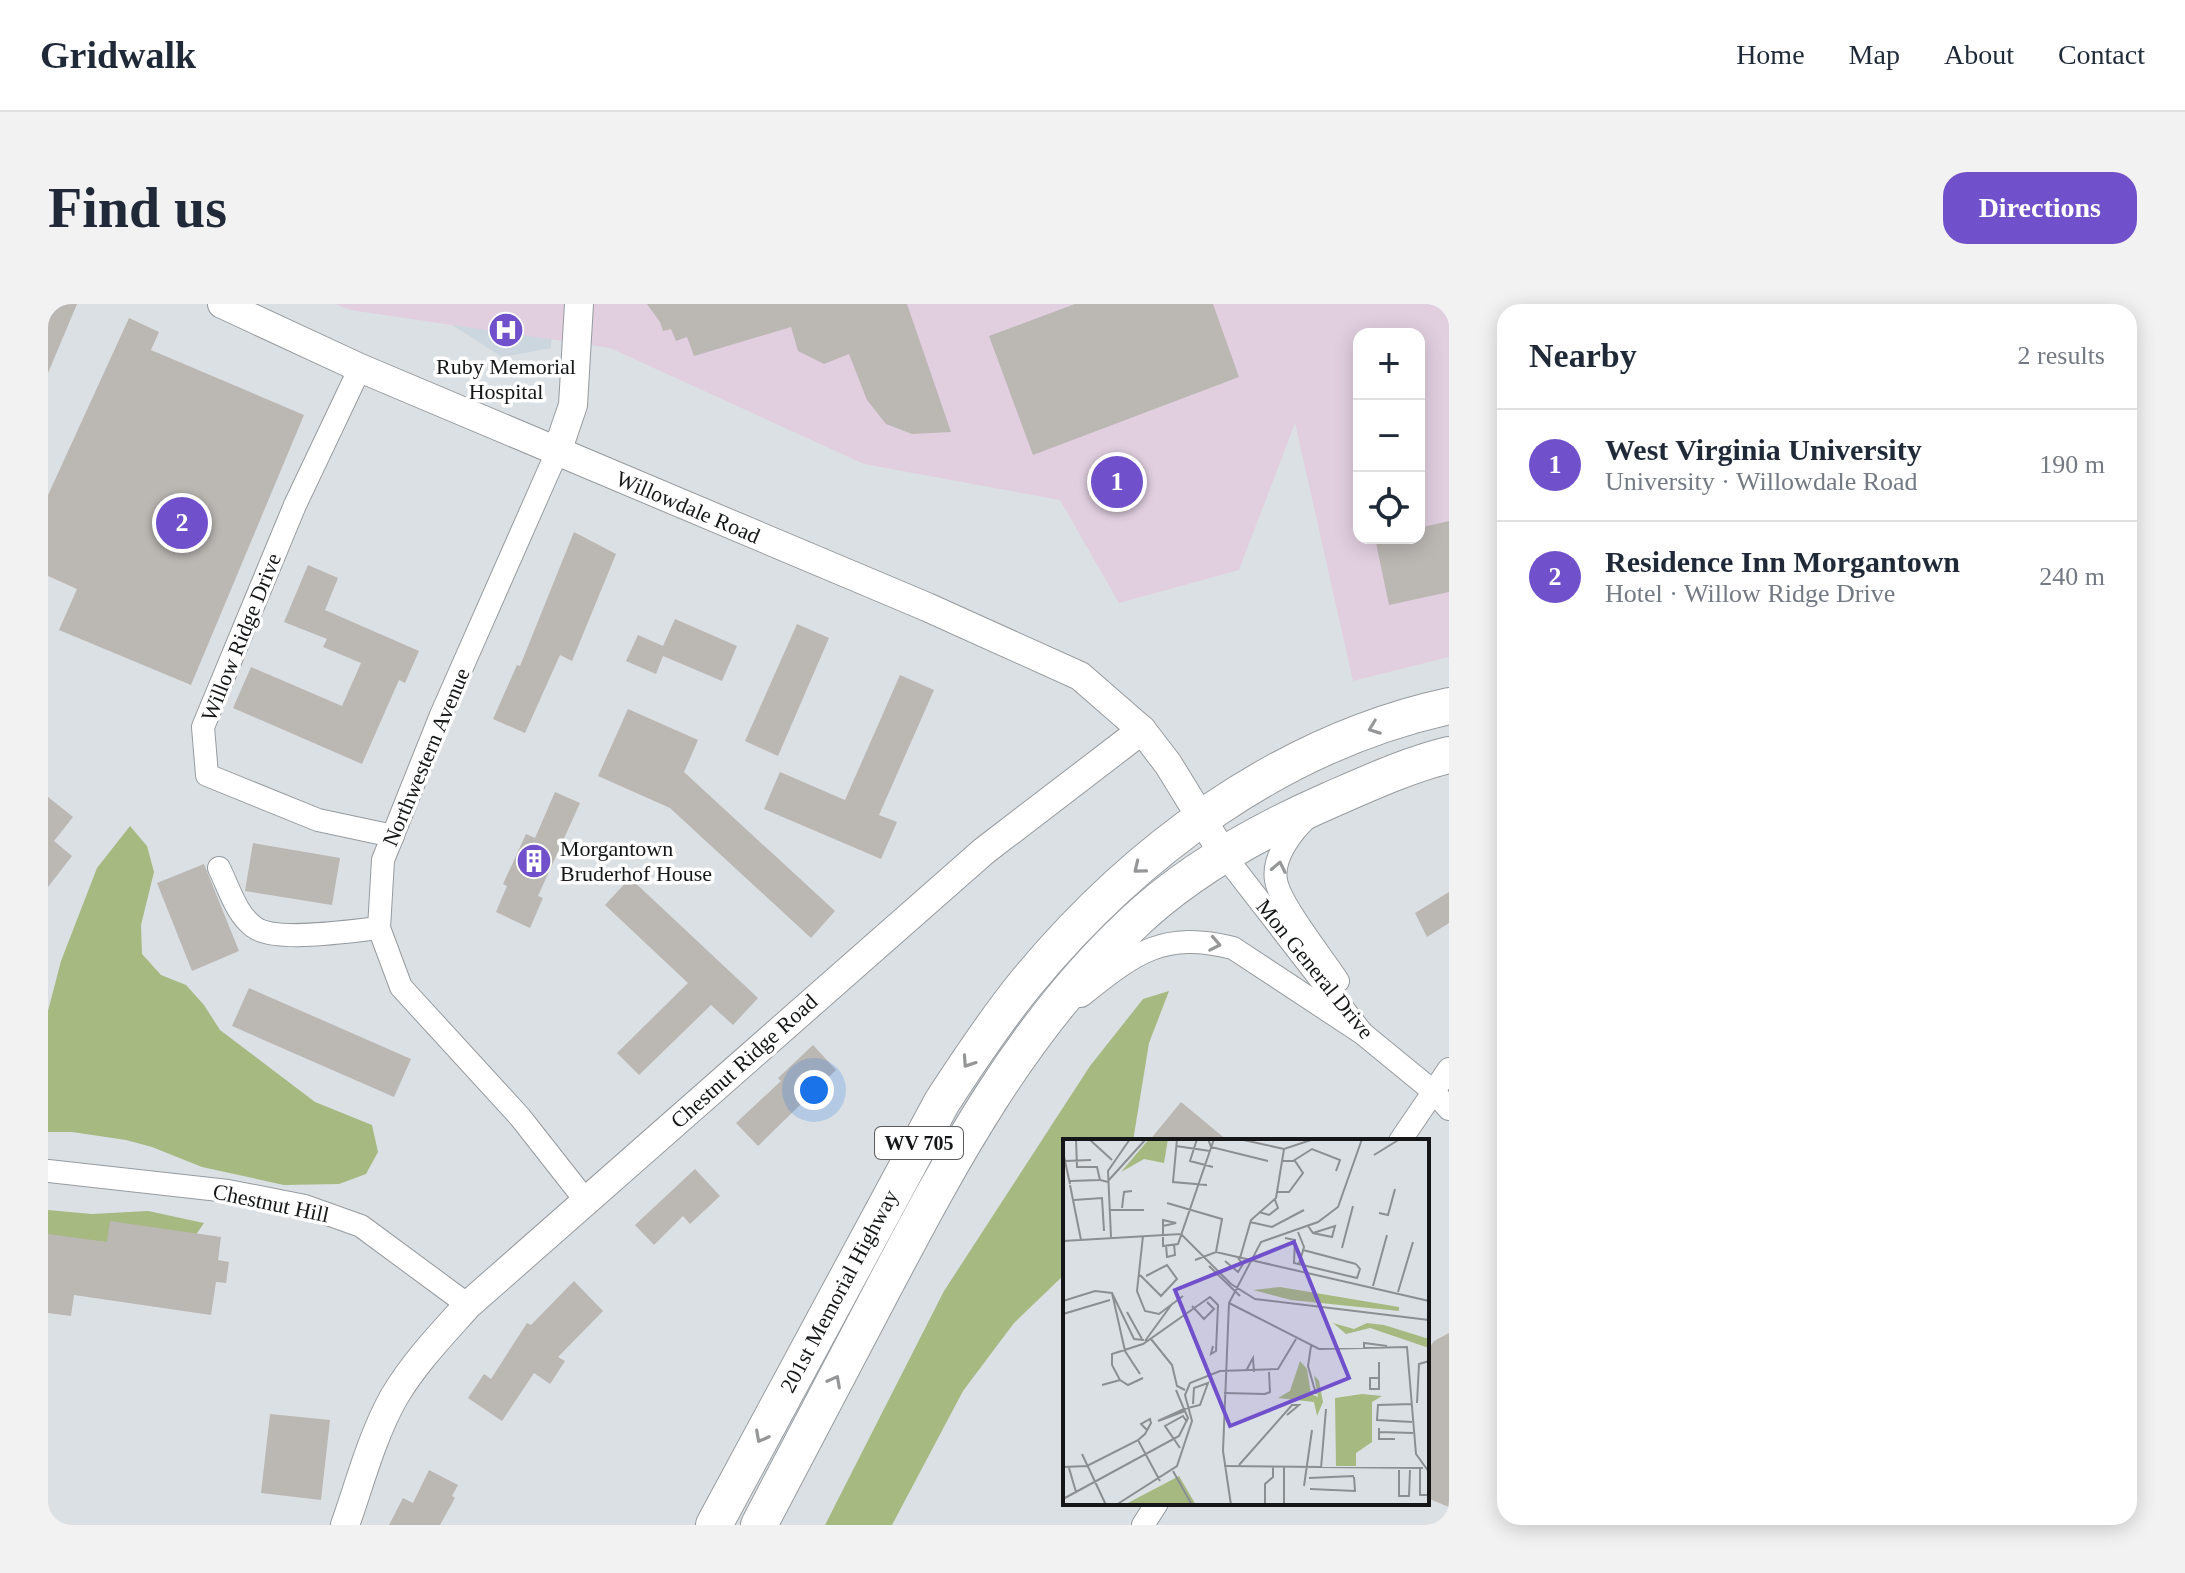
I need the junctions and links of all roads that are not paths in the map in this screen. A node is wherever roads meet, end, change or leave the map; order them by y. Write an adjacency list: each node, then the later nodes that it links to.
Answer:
1 (222, 304): 3 (street, Willowdale Road)
2 (579, 304): 4 (street)
3 (360, 368): 4 (street, Willowdale Road); 10 (street, Willow Ridge Drive)
4 (557, 452): 6 (street, Willowdale Road); 10 (street, Northwestern Avenue)
5 (1449, 706): 9 (main road, WV 705, one-way to 9)
6 (1142, 730): 9 (street); 21 (street, Chestnut Ridge Road)
7 (1449, 755): 8 (main road, WV 705)
8 (1323, 803): 11 (main road, WV 705); 14 (street, one-way to 8)
9 (1200, 819): 11 (street); 25 (main road, 201st Memorial Highway / WV 705, one-way to 25)
10 (393, 836): 13 (street, Northwestern Avenue)
11 (1224, 855): 14 (street, Mon General Drive); 15 (main road, 201st Memorial Highway / WV 705)
12 (219, 868): 13 (street)
13 (379, 928): 21 (street, Northwestern Avenue)
14 (1362, 1033): 15 (street, one-way to 14); 17 (street, Mon General Drive)
15 (1029, 1039): 26 (main road, 201st Memorial Highway / WV 705, one-way to 15)
16 (1449, 1069): 17 (street)
17 (1434, 1092): 18 (street, Mon General Drive); 19 (street)
18 (1449, 1109)
19 (1401, 1139)
20 (48, 1171): 22 (street, Chestnut Hill)
21 (586, 1201): 22 (street, Chestnut Ridge Road)
22 (468, 1305): 24 (street, Chestnut Ridge Road)
23 (1156, 1505): 27 (street)
24 (345, 1525)
25 (714, 1525)
26 (759, 1525)
27 (1143, 1525)

